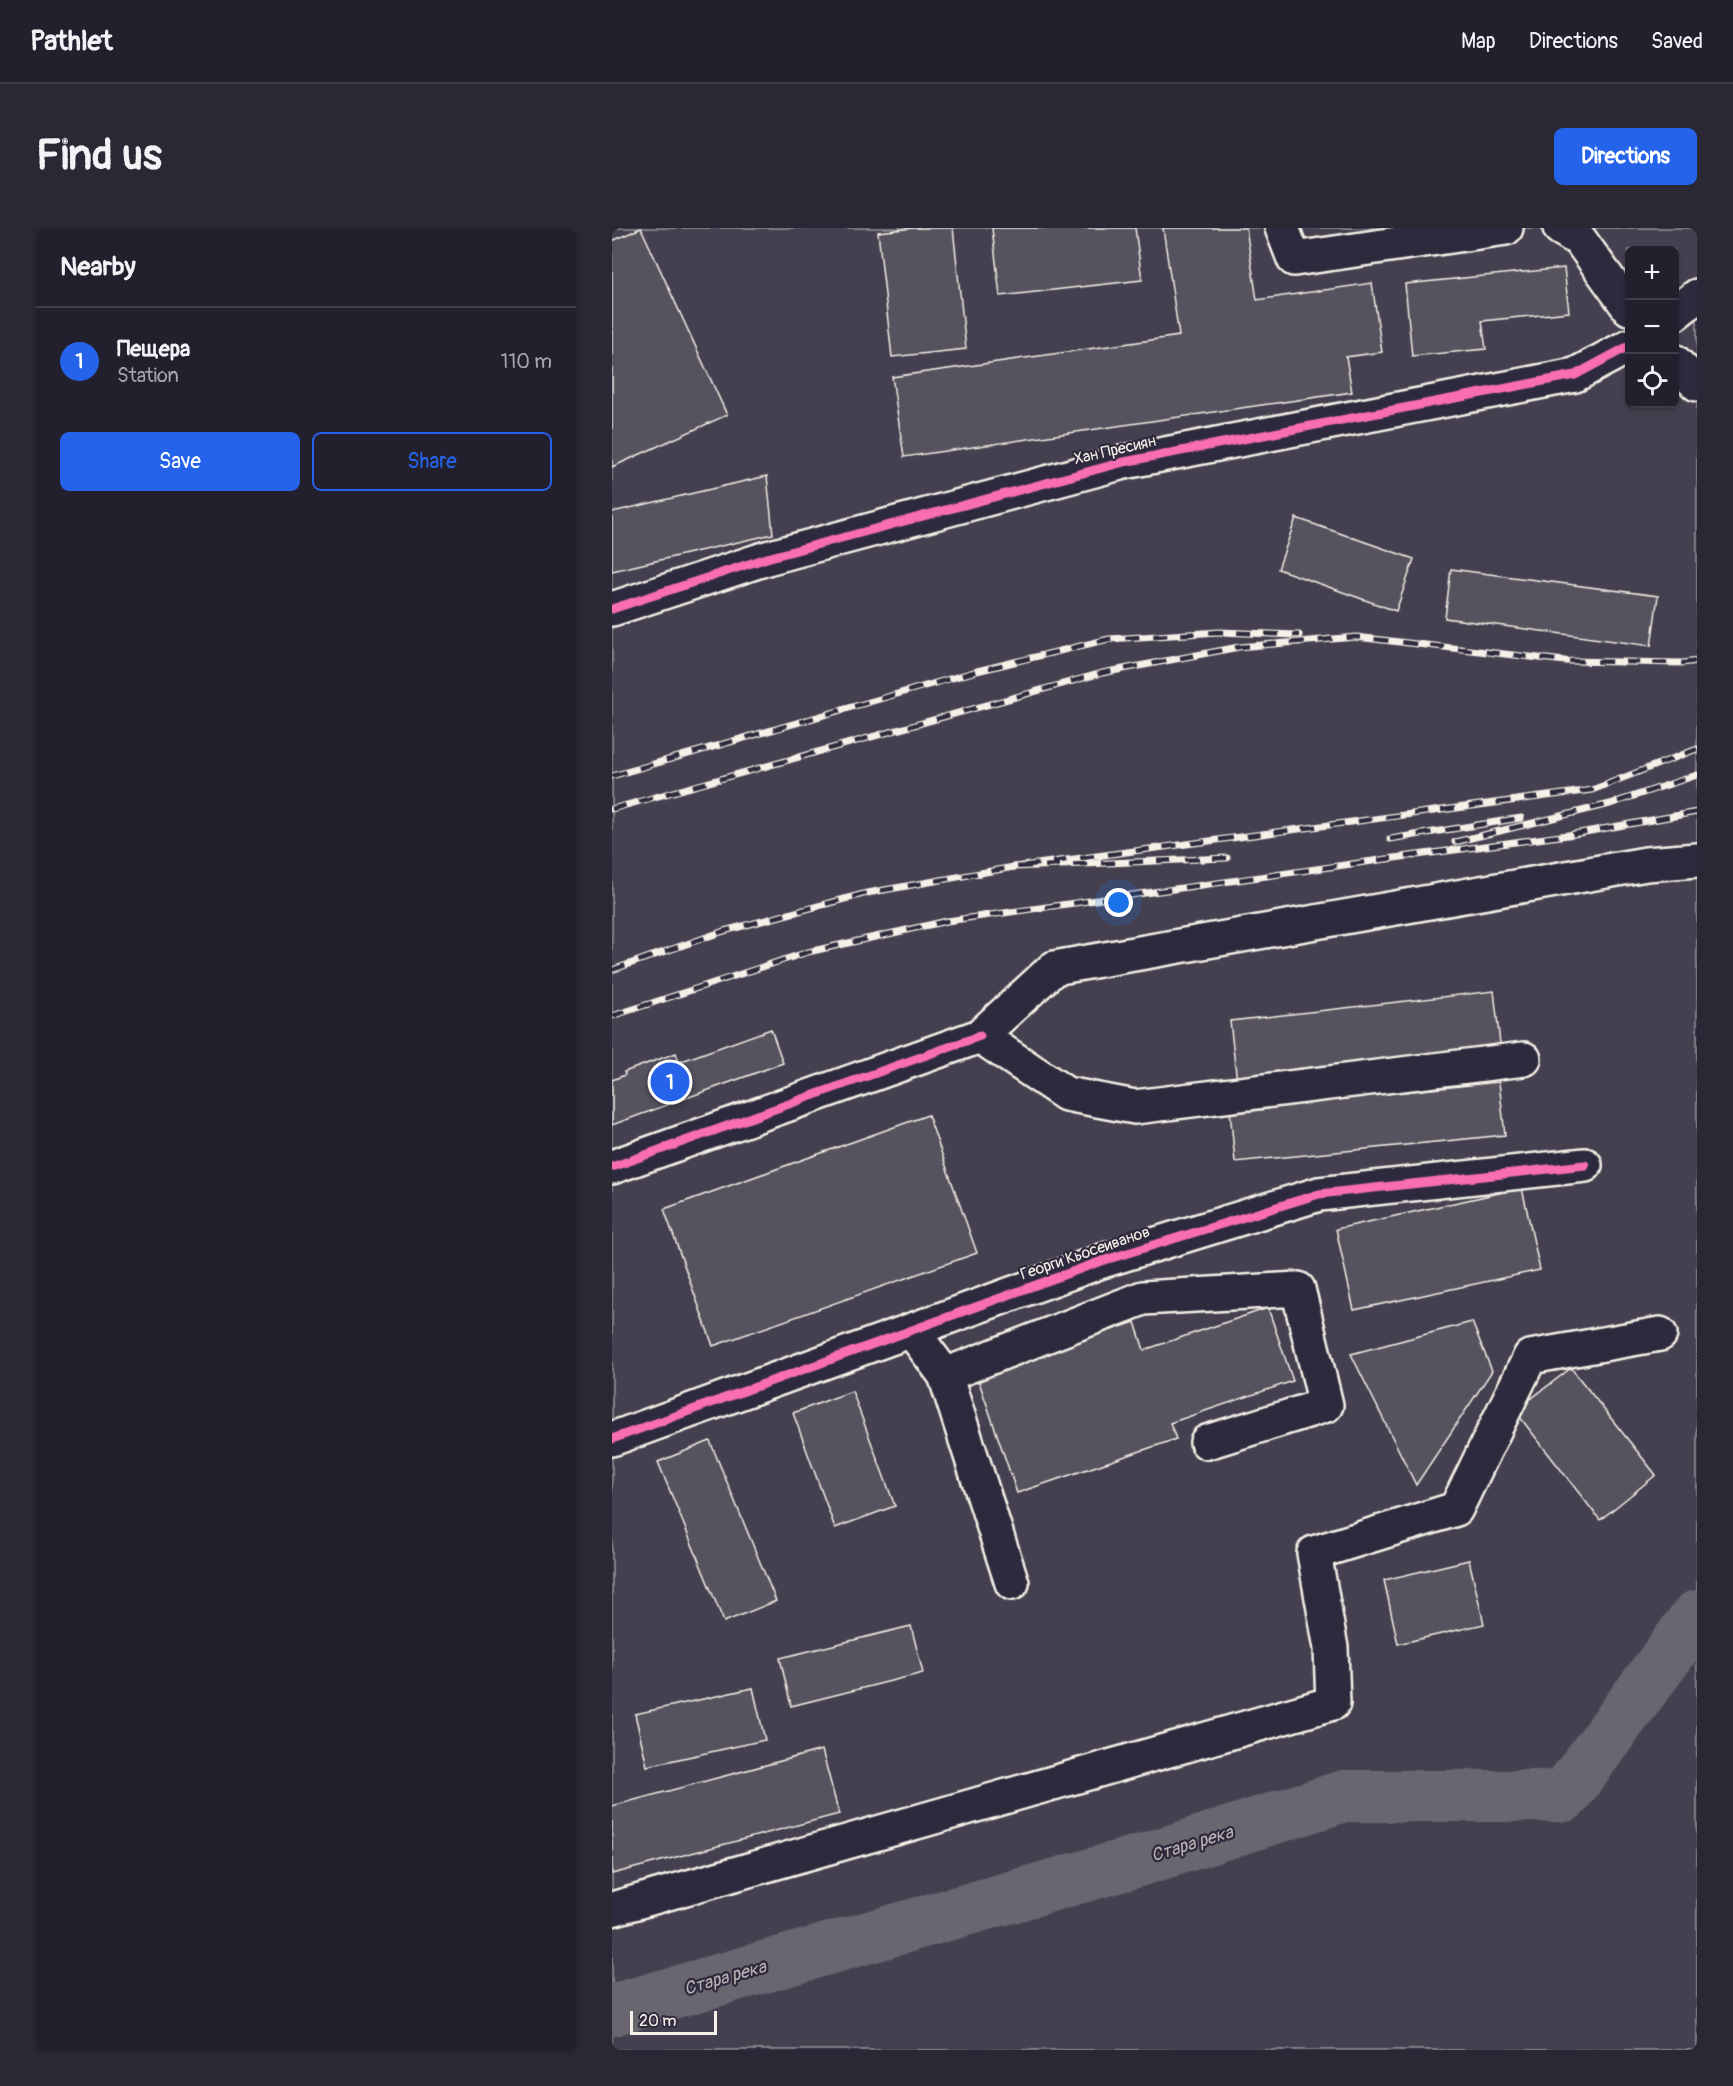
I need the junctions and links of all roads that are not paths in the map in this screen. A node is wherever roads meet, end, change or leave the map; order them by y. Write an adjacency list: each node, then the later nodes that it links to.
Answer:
1 (1281, 228): 2 (street)
2 (1506, 228)
3 (1560, 228): 5 (street)
4 (1697, 296): 6 (street)
5 (1625, 302)
6 (1679, 310)
7 (1625, 348): 10 (street, Хан Пресиян)
8 (1679, 366): 9 (street)
9 (1697, 384)
10 (612, 609)
11 (1697, 860): 12 (street)
12 (980, 1036): 13 (street); 15 (street)
13 (1524, 1059)
14 (1585, 1165): 16 (street, Георги Кьосеиванов)
15 (612, 1167)
16 (912, 1331): 18 (street); 19 (street, Георги Кьосеиванов)
17 (1660, 1334): 22 (street)
18 (945, 1375): 20 (street); 21 (street)
19 (612, 1439)
20 (1208, 1442)
21 (1012, 1583)
22 (612, 1909)

